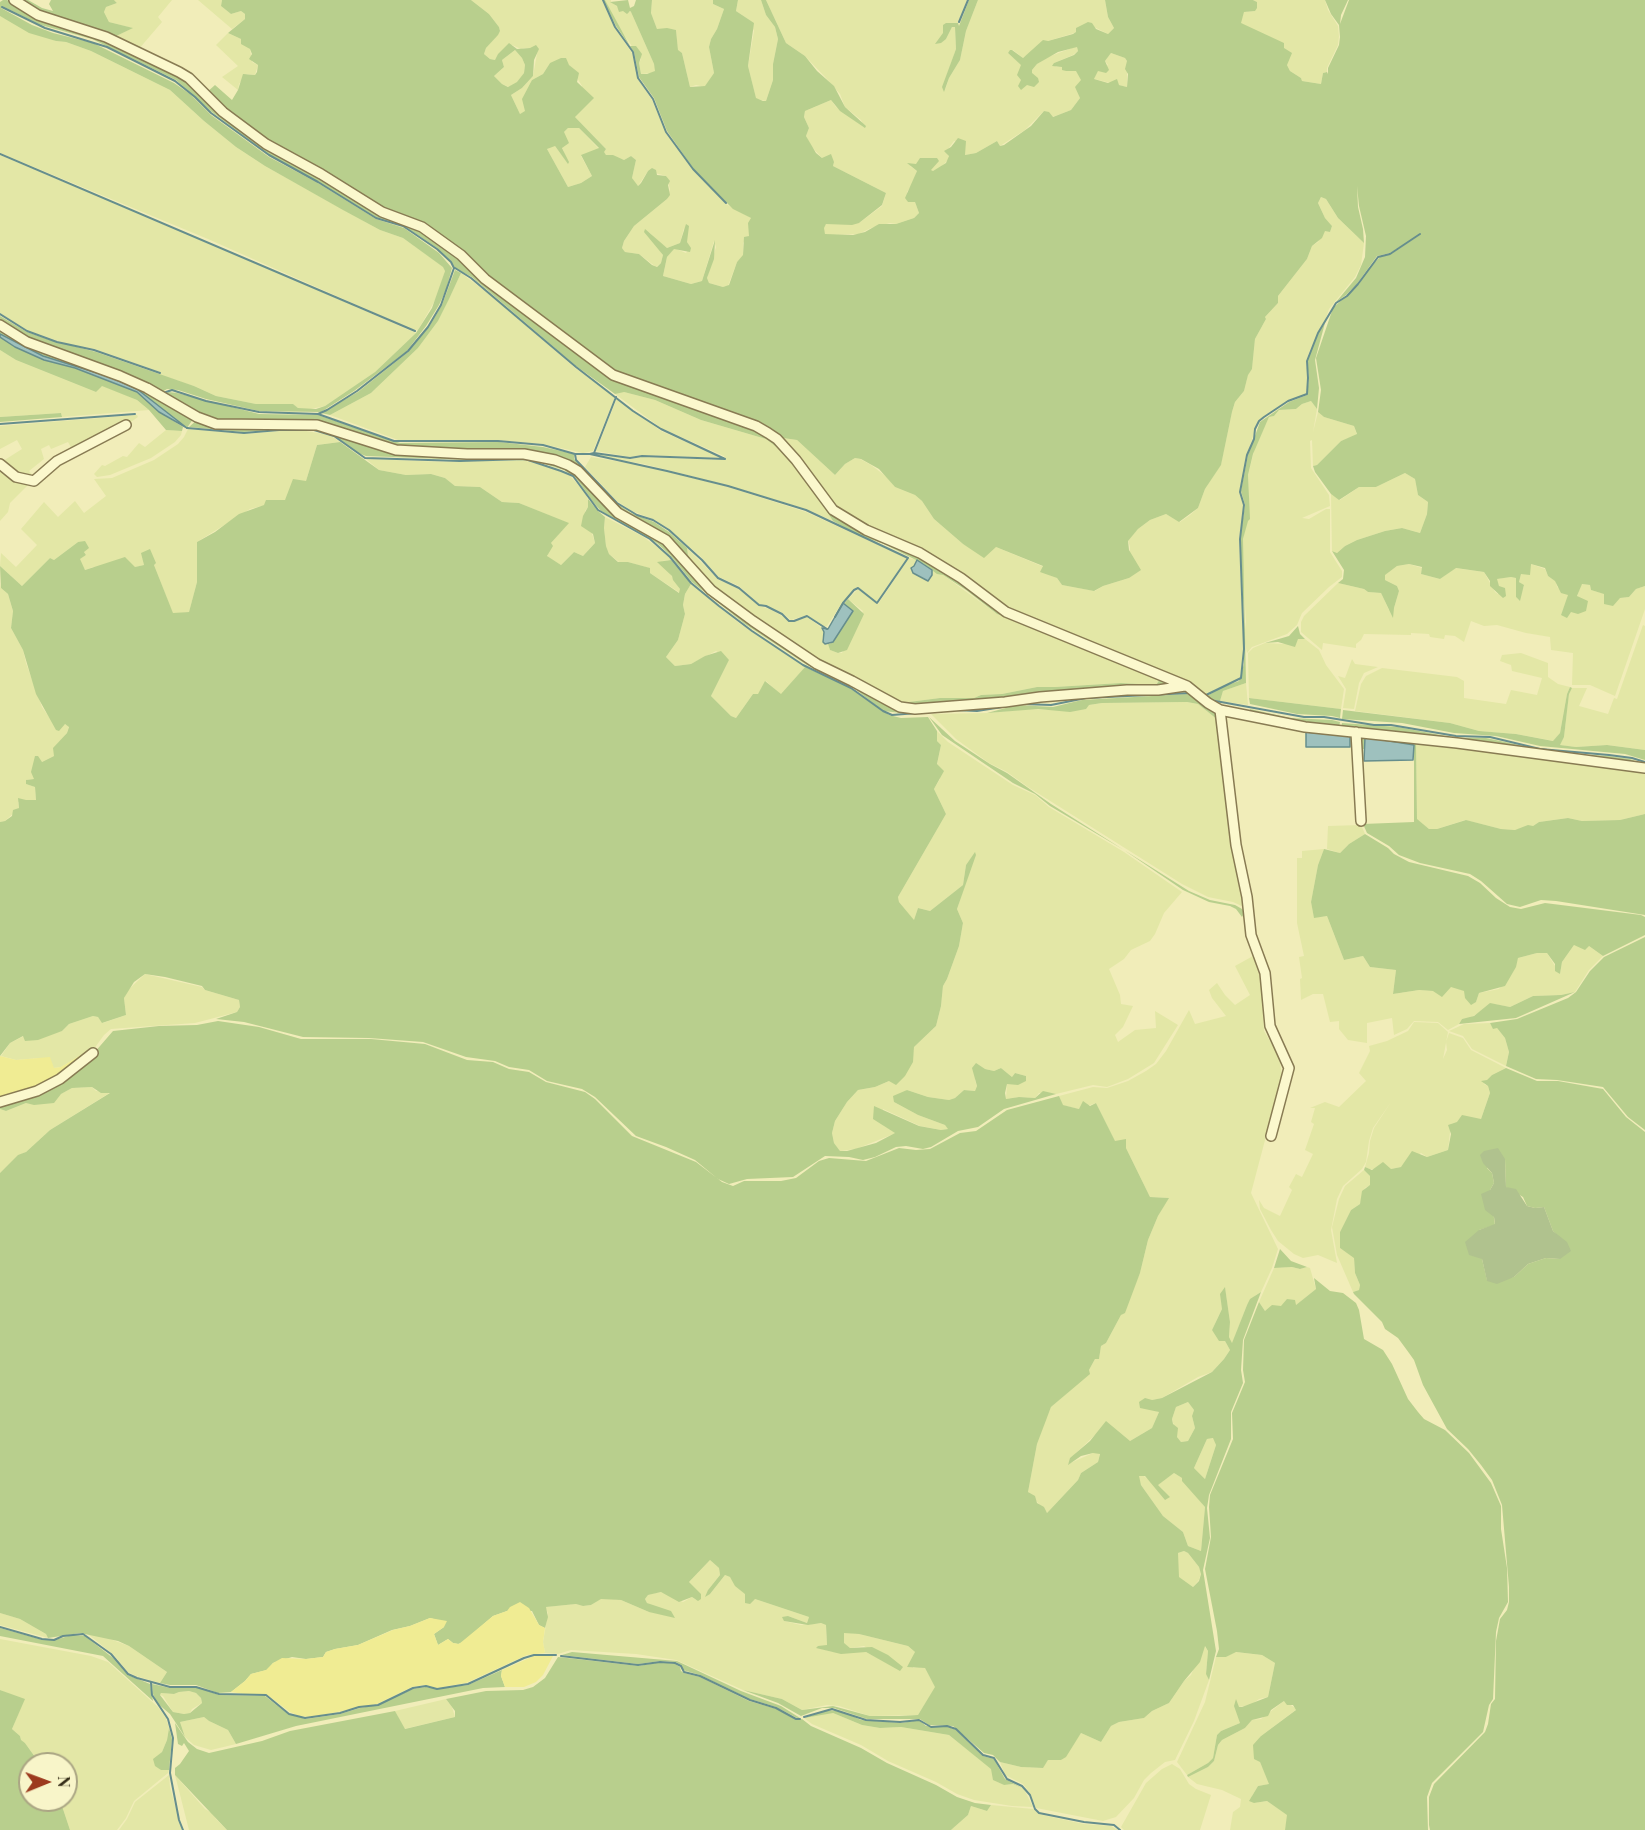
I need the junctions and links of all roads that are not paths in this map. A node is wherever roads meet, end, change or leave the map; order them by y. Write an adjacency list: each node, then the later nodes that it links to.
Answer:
1 (14, 0): 5 (street)
2 (0, 325): 5 (street)
3 (126, 425): 4 (street)
4 (0, 464)
5 (1187, 686): 6 (street)
6 (1220, 710): 7 (street); 12 (street)
7 (1356, 732): 8 (street); 9 (street)
8 (1645, 768)
9 (1361, 821)
10 (93, 1053): 11 (street)
11 (0, 1102)
12 (1271, 1136)

